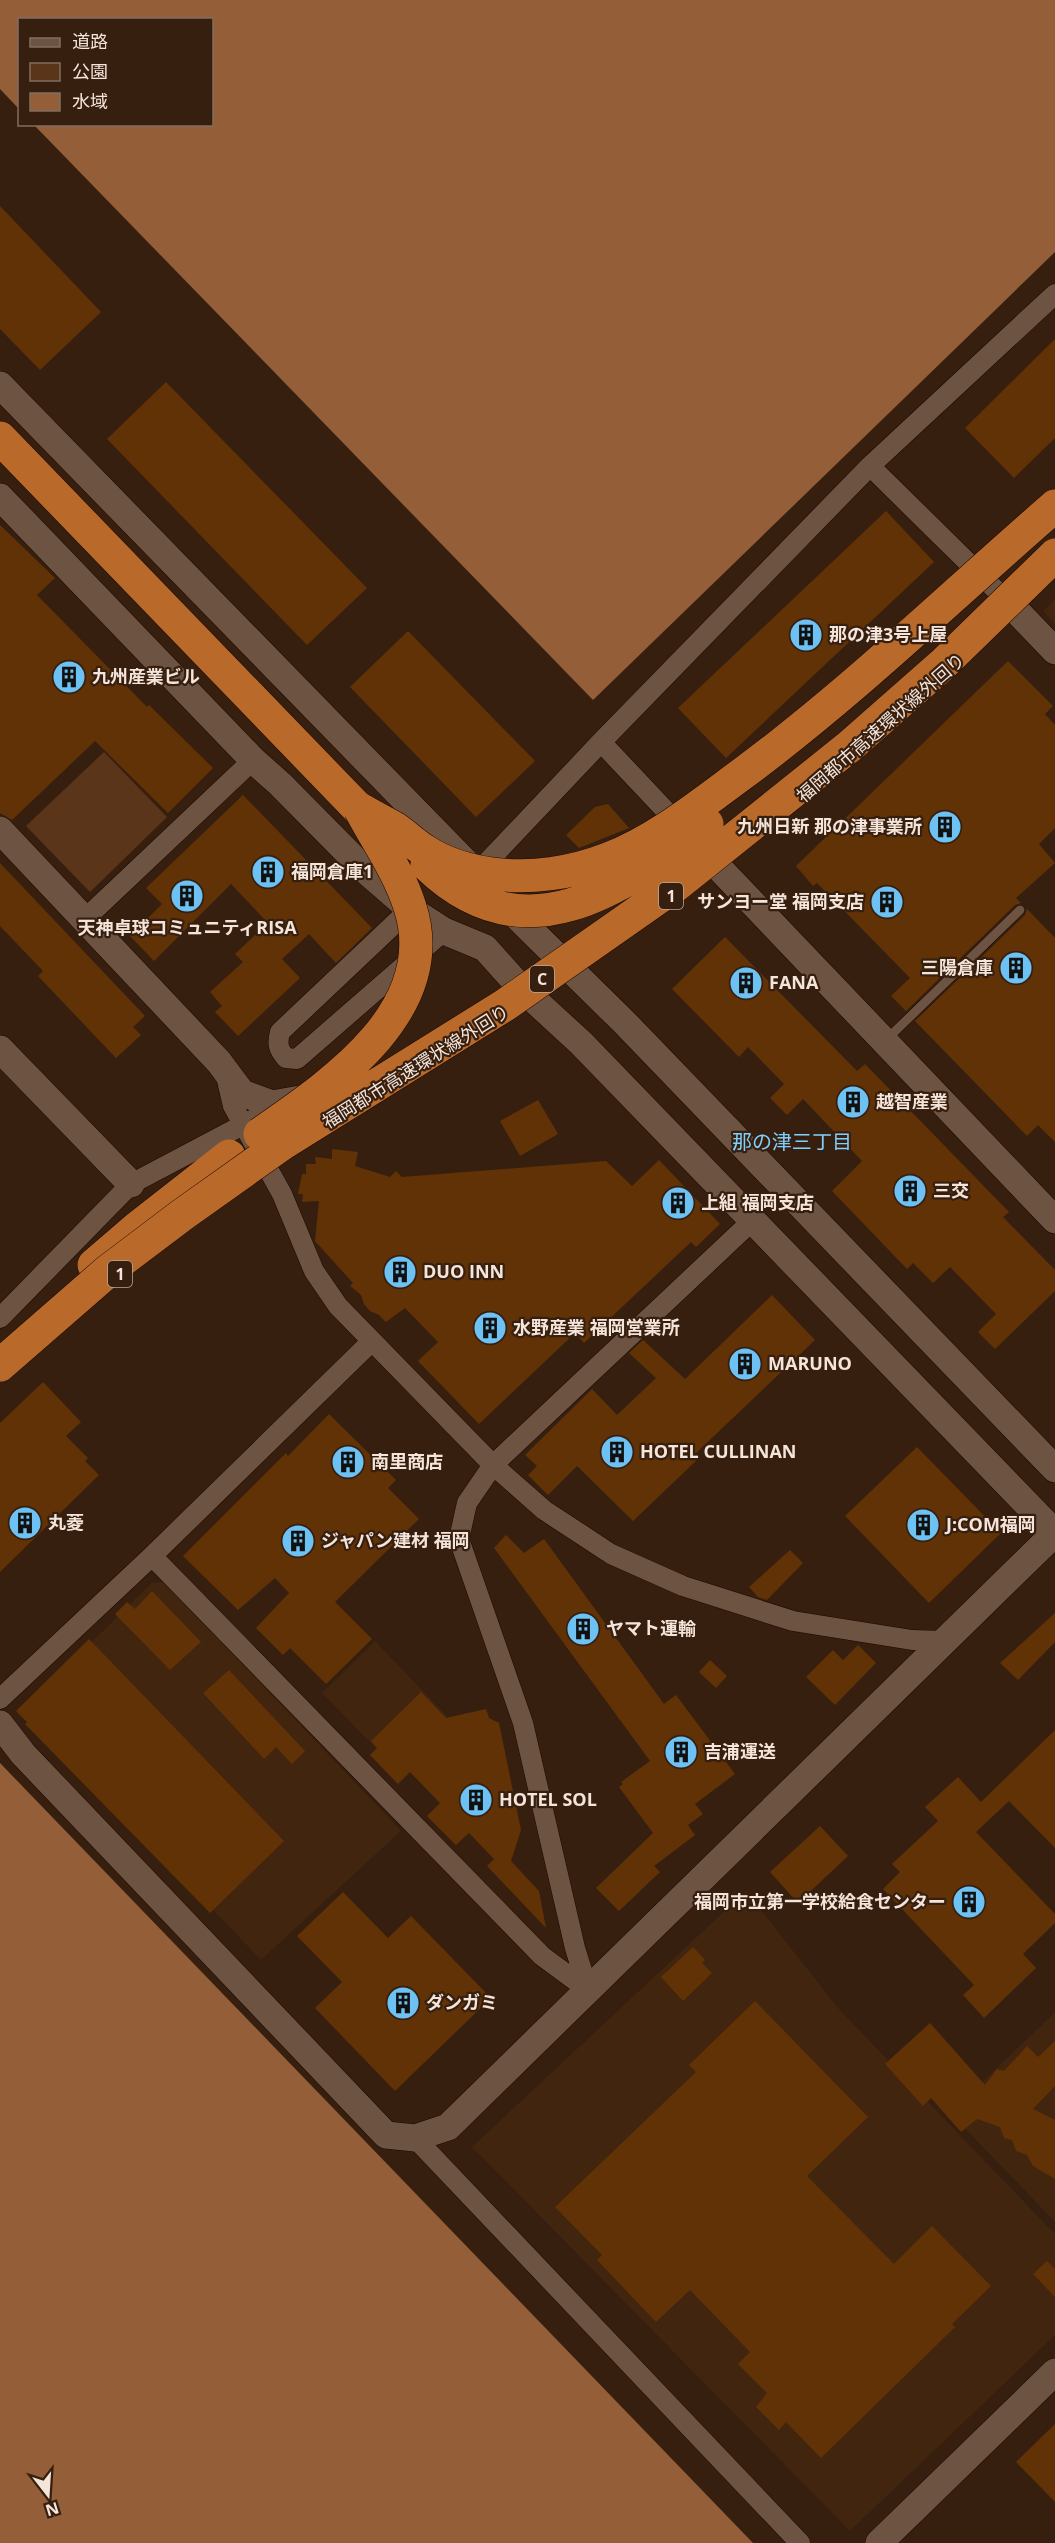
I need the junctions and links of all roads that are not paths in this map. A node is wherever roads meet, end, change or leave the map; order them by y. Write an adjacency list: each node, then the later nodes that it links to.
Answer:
1 (1055, 294): 4 (street)
2 (0, 385): 16 (street)
3 (0, 436): 13 (highway, bridge); 13 (highway)
4 (870, 466): 9 (street); 11 (street)
5 (0, 497): 12 (street)
6 (1055, 506): 13 (highway, bridge)
7 (1055, 537): 13 (highway, bridge)
8 (1051, 563): 9 (street); 34 (highway, C, bridge); 35 (highway, 福岡都市高速環状線外回り / 1)
9 (1007, 601): 10 (street); 15 (street)
10 (1055, 651)
11 (600, 742): 15 (street); 16 (street)
12 (253, 759): 17 (street); 19 (street)
13 (368, 818): 33 (highway, bridge)
14 (0, 830): 19 (street)
15 (721, 870): 21 (street); 23 (street)
16 (476, 874): 21 (street)
17 (410, 909): 20 (street); 20 (street)
18 (1020, 910): 23 (lane)
19 (86, 918): 25 (street)
20 (444, 931): 22 (street)
21 (563, 964): 22 (street); 37 (street)
22 (520, 987): 26 (street); 30 (street)
23 (884, 1041): 29 (street)
24 (0, 1049): 28 (street)
25 (219, 1062): 26 (street); 27 (street)
26 (315, 1097): 27 (street)
27 (242, 1123): 28 (street); 32 (street)
28 (130, 1184): 31 (street)
29 (1055, 1220)
30 (752, 1221): 36 (street); 38 (street)
31 (0, 1318)
32 (371, 1342): 36 (street); 39 (street)
33 (0, 1355)
34 (0, 1365)
35 (0, 1385)
36 (493, 1465): 40 (street); 43 (street)
37 (1055, 1469)
38 (1055, 1533): 40 (street)
39 (152, 1556): 41 (street); 43 (street)
40 (945, 1641): 43 (street)
41 (0, 1699)
42 (0, 1724): 44 (street)
43 (588, 1990): 44 (street)
44 (415, 2138): 46 (street)
45 (1055, 2372): 47 (street)
46 (800, 2543)
47 (879, 2543)

